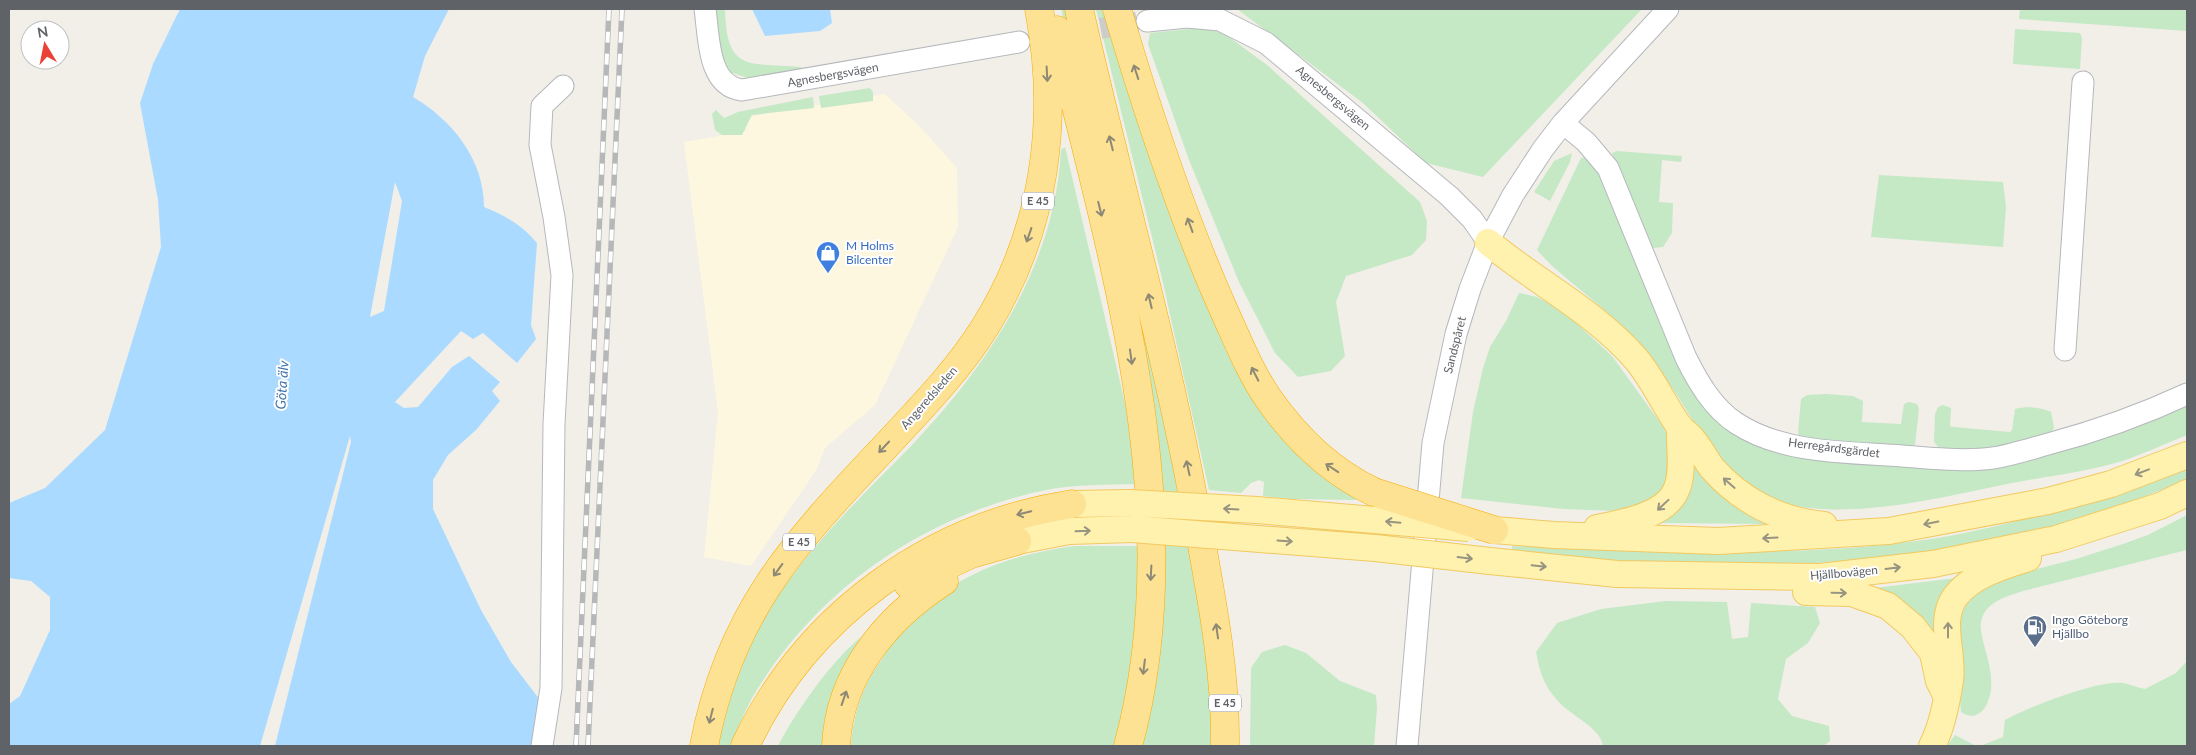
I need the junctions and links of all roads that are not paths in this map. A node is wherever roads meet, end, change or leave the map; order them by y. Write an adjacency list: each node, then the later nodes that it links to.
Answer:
1 (705, 9): 8 (street, Agnesbergsvägen)
2 (1038, 9): 27 (highway, Angeredsleden / E 45, one-way to 27)
3 (1052, 9): 31 (highway, one-way to 31)
4 (1079, 9): 32 (highway, E 45, one-way to 4)
5 (1117, 9): 20 (highway, one-way to 5, bridge)
6 (1668, 9): 11 (street, Sandspåret)
7 (1147, 21): 12 (street, Agnesbergsvägen)
8 (1019, 42)
9 (2083, 82): 13 (street)
10 (562, 86): 26 (street)
11 (1563, 123): 12 (street, Sandspåret); 14 (street, Herregårdsgärdet)
12 (1488, 242): 15 (main road); 33 (street, Sandspåret)
13 (2065, 350)
14 (2187, 394)
15 (1680, 427): 21 (main road, one-way to 15); 22 (main road, one-way to 22)
16 (2187, 455): 21 (main road, one-way to 21)
17 (2187, 493): 19 (main road, Hjällbovägen)
18 (1072, 504): 20 (main road, one-way to 18, bridge); 28 (highway, one-way to 28)
19 (2160, 506): 24 (main road, Hjällbovägen, one-way to 19); 25 (main road, one-way to 19)
20 (1494, 530): 22 (main road)
21 (1889, 531): 22 (main road, one-way to 22)
22 (1554, 535)
23 (1017, 540): 24 (main road, Hjällbovägen, one-way to 24, bridge); 29 (highway); 30 (highway, one-way to 23)
24 (1617, 574): 25 (main road, one-way to 25)
25 (1946, 695): 34 (main road)
26 (542, 746)
27 (704, 746)
28 (745, 746)
29 (763, 746)
30 (836, 746)
31 (1128, 746)
32 (1225, 746)
33 (1406, 746)
34 (1932, 746)

